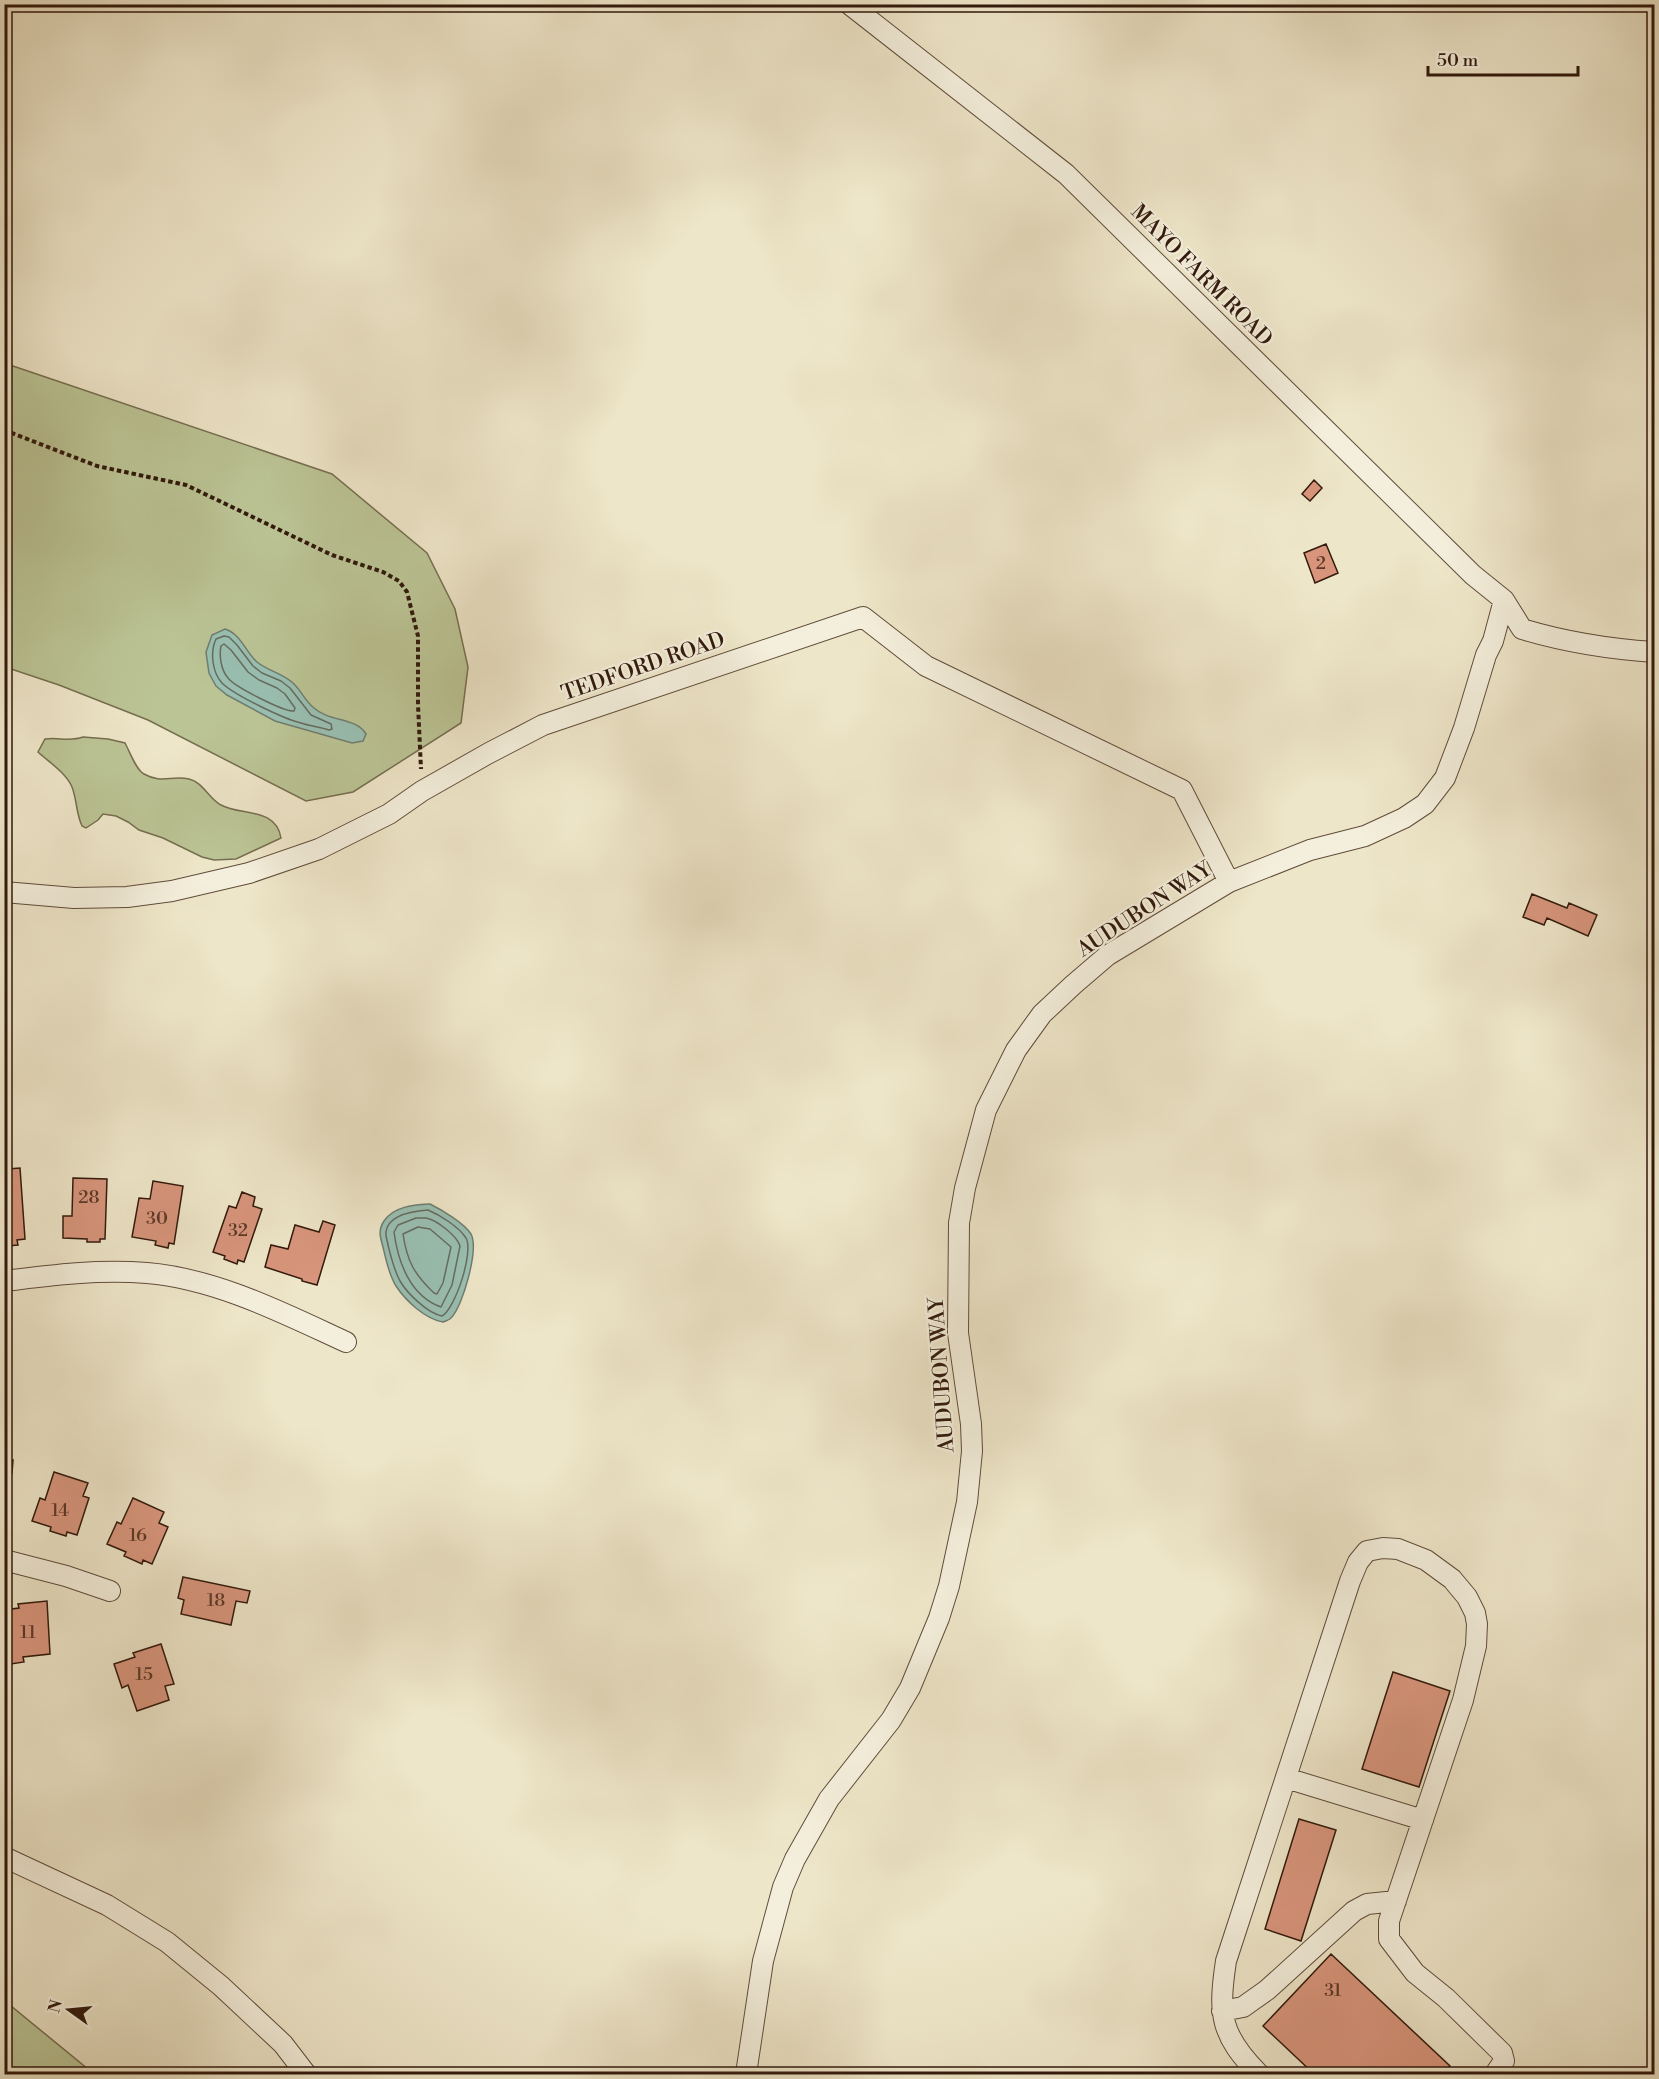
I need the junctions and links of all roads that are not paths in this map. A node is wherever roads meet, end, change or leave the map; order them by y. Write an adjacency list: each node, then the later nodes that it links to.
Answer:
1 (849, 4): 2 (street, MAYO FARM ROAD)
2 (1504, 600): 3 (street); 4 (street, AUDUBON WAY)
3 (1654, 652)
4 (1228, 882): 5 (street, TEDFORD ROAD); 16 (street, AUDUBON WAY)
5 (4, 892)
6 (4, 1281): 7 (street)
7 (346, 1342)
8 (4, 1560): 9 (street)
9 (110, 1591)
10 (1286, 1778): 11 (street); 11 (street); 14 (street)
11 (1423, 1820): 13 (street)
12 (4, 1857): 15 (street)
13 (1396, 1901): 14 (street); 18 (street)
14 (1222, 2011): 17 (street)
15 (306, 2074)
16 (746, 2074)
17 (1259, 2074)
18 (1495, 2074)

